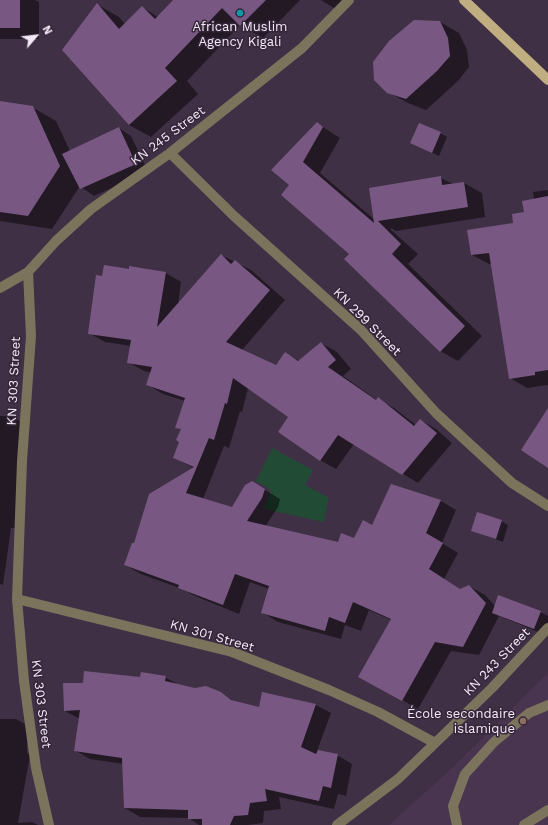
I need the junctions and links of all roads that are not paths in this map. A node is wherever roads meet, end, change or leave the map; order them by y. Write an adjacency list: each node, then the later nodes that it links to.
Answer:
1 (349, 0): 4 (street, KN 245 Street)
2 (464, 0): 3 (main road)
3 (548, 80)
4 (170, 153): 5 (street, KN 245 Street); 7 (street, KN 299 Street)
5 (28, 272): 6 (street, KN 245 Street); 8 (street, KN 303 Street)
6 (0, 288)
7 (548, 506)
8 (17, 599): 11 (street, KN 301 Street); 13 (street, KN 303 Street)
9 (548, 628): 11 (street, KN 243 Street)
10 (548, 705): 15 (street)
11 (435, 743): 14 (street, KN 243 Street)
12 (548, 810): 16 (street)
13 (49, 825)
14 (337, 825)
15 (456, 825)
16 (524, 825)

